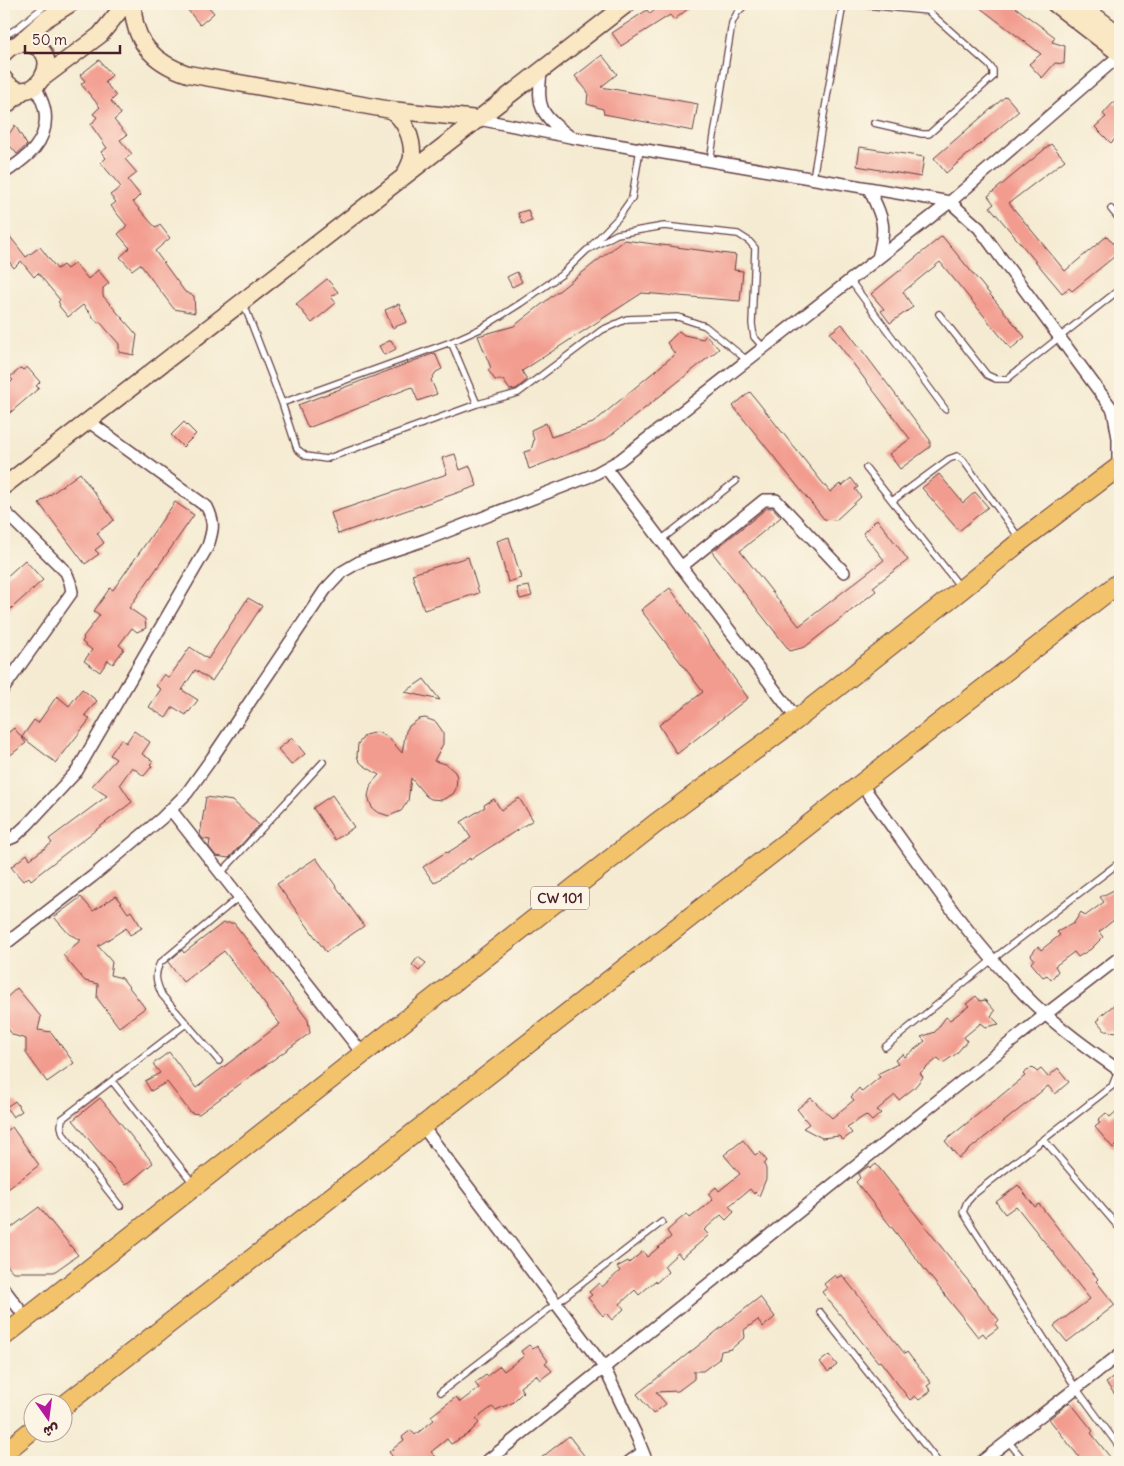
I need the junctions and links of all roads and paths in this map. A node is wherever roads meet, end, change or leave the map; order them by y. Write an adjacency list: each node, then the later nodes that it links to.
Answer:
1 (47, 4): 13 (lane)
2 (70, 4): 13 (street)
3 (627, 4): 15 (street)
4 (746, 4): 24 (lane)
5 (843, 4): 27 (lane)
6 (854, 4): 21 (lane)
7 (1055, 4): 14 (street)
8 (1079, 4): 12 (street)
9 (124, 5): 10 (street); 11 (street)
10 (107, 26): 11 (street); 17 (street)
11 (138, 34): 19 (street)
12 (1120, 35)
13 (9, 43): 17 (street)
14 (1120, 55): 29 (street)
15 (540, 72): 20 (street); 22 (street)
16 (4, 79): 17 (street)
17 (34, 84): 18 (street); 25 (street)
18 (4, 107)
19 (391, 110): 20 (street); 26 (street)
20 (478, 119): 22 (street); 26 (street)
21 (874, 123)
22 (570, 137): 23 (street)
23 (640, 149): 24 (street); 32 (lane)
24 (710, 161): 27 (street)
25 (4, 173)
26 (403, 178): 36 (street)
27 (813, 178): 28 (street)
28 (869, 189): 29 (street); 33 (street)
29 (950, 202): 33 (street); 38 (street)
30 (1111, 209): 31 (lane)
31 (1120, 220)
32 (587, 250): 39 (lane); 40 (lane)
33 (878, 258): 34 (street)
34 (850, 280): 40 (street); 44 (lane)
35 (1120, 289): 38 (lane)
36 (242, 302): 42 (lane); 46 (street)
37 (939, 314): 38 (lane)
38 (1058, 337): 45 (street)
39 (451, 342): 42 (lane); 43 (lane)
40 (764, 348): 41 (street)
41 (748, 361): 43 (lane); 48 (street)
42 (282, 403): 43 (lane)
43 (477, 404)
44 (945, 409)
45 (1116, 412): 47 (street)
46 (88, 421): 51 (street); 65 (street)
47 (1119, 467): 55 (main road, CW 101)
48 (606, 468): 54 (street); 64 (street)
49 (866, 468): 52 (lane)
50 (736, 481): 54 (lane)
51 (4, 486)
52 (892, 501): 55 (lane); 59 (lane)
53 (4, 511): 60 (street)
54 (661, 540): 56 (street)
55 (1022, 540): 59 (main road, CW 101)
56 (681, 567): 57 (street); 61 (street)
57 (844, 572)
58 (1120, 582): 63 (main road)
59 (962, 590): 61 (main road, CW 101)
60 (4, 688)
61 (797, 718): 75 (main road, CW 101)
62 (324, 762): 67 (lane)
63 (861, 784): 71 (street); 79 (main road)
64 (170, 810): 67 (street); 69 (street)
65 (4, 841)
66 (1120, 862): 71 (lane)
67 (221, 874): 68 (street)
68 (239, 897): 73 (lane); 75 (street)
69 (4, 945)
70 (1120, 957): 72 (street)
71 (993, 959): 72 (street); 74 (lane)
72 (1046, 1014): 77 (street); 91 (street)
73 (187, 1024): 76 (lane); 78 (lane)
74 (885, 1047)
75 (362, 1053): 81 (main road, CW 101)
76 (219, 1061)
77 (1120, 1070): 80 (lane)
78 (112, 1081): 81 (lane); 82 (lane)
79 (423, 1127): 86 (street); 94 (main road)
80 (1044, 1140): 84 (lane); 92 (lane)
81 (195, 1185): 88 (main road, CW 101)
82 (120, 1206)
83 (662, 1222): 86 (lane)
84 (1120, 1230)
85 (4, 1289): 88 (street)
86 (556, 1304): 91 (street); 93 (lane)
87 (820, 1312): 102 (lane)
88 (26, 1318): 89 (main road, CW 101)
89 (4, 1336)
90 (1120, 1354): 92 (street)
91 (604, 1367): 99 (street); 100 (street)
92 (1076, 1388): 96 (street); 97 (lane)
93 (441, 1392)
94 (72, 1399)
95 (22, 1438): 98 (main road)
96 (1008, 1441): 103 (street); 104 (lane)
97 (1120, 1448)
98 (4, 1453)
99 (645, 1457): 101 (street)
100 (486, 1462)
101 (629, 1462)
102 (938, 1462)
103 (981, 1462)
104 (1025, 1462)

